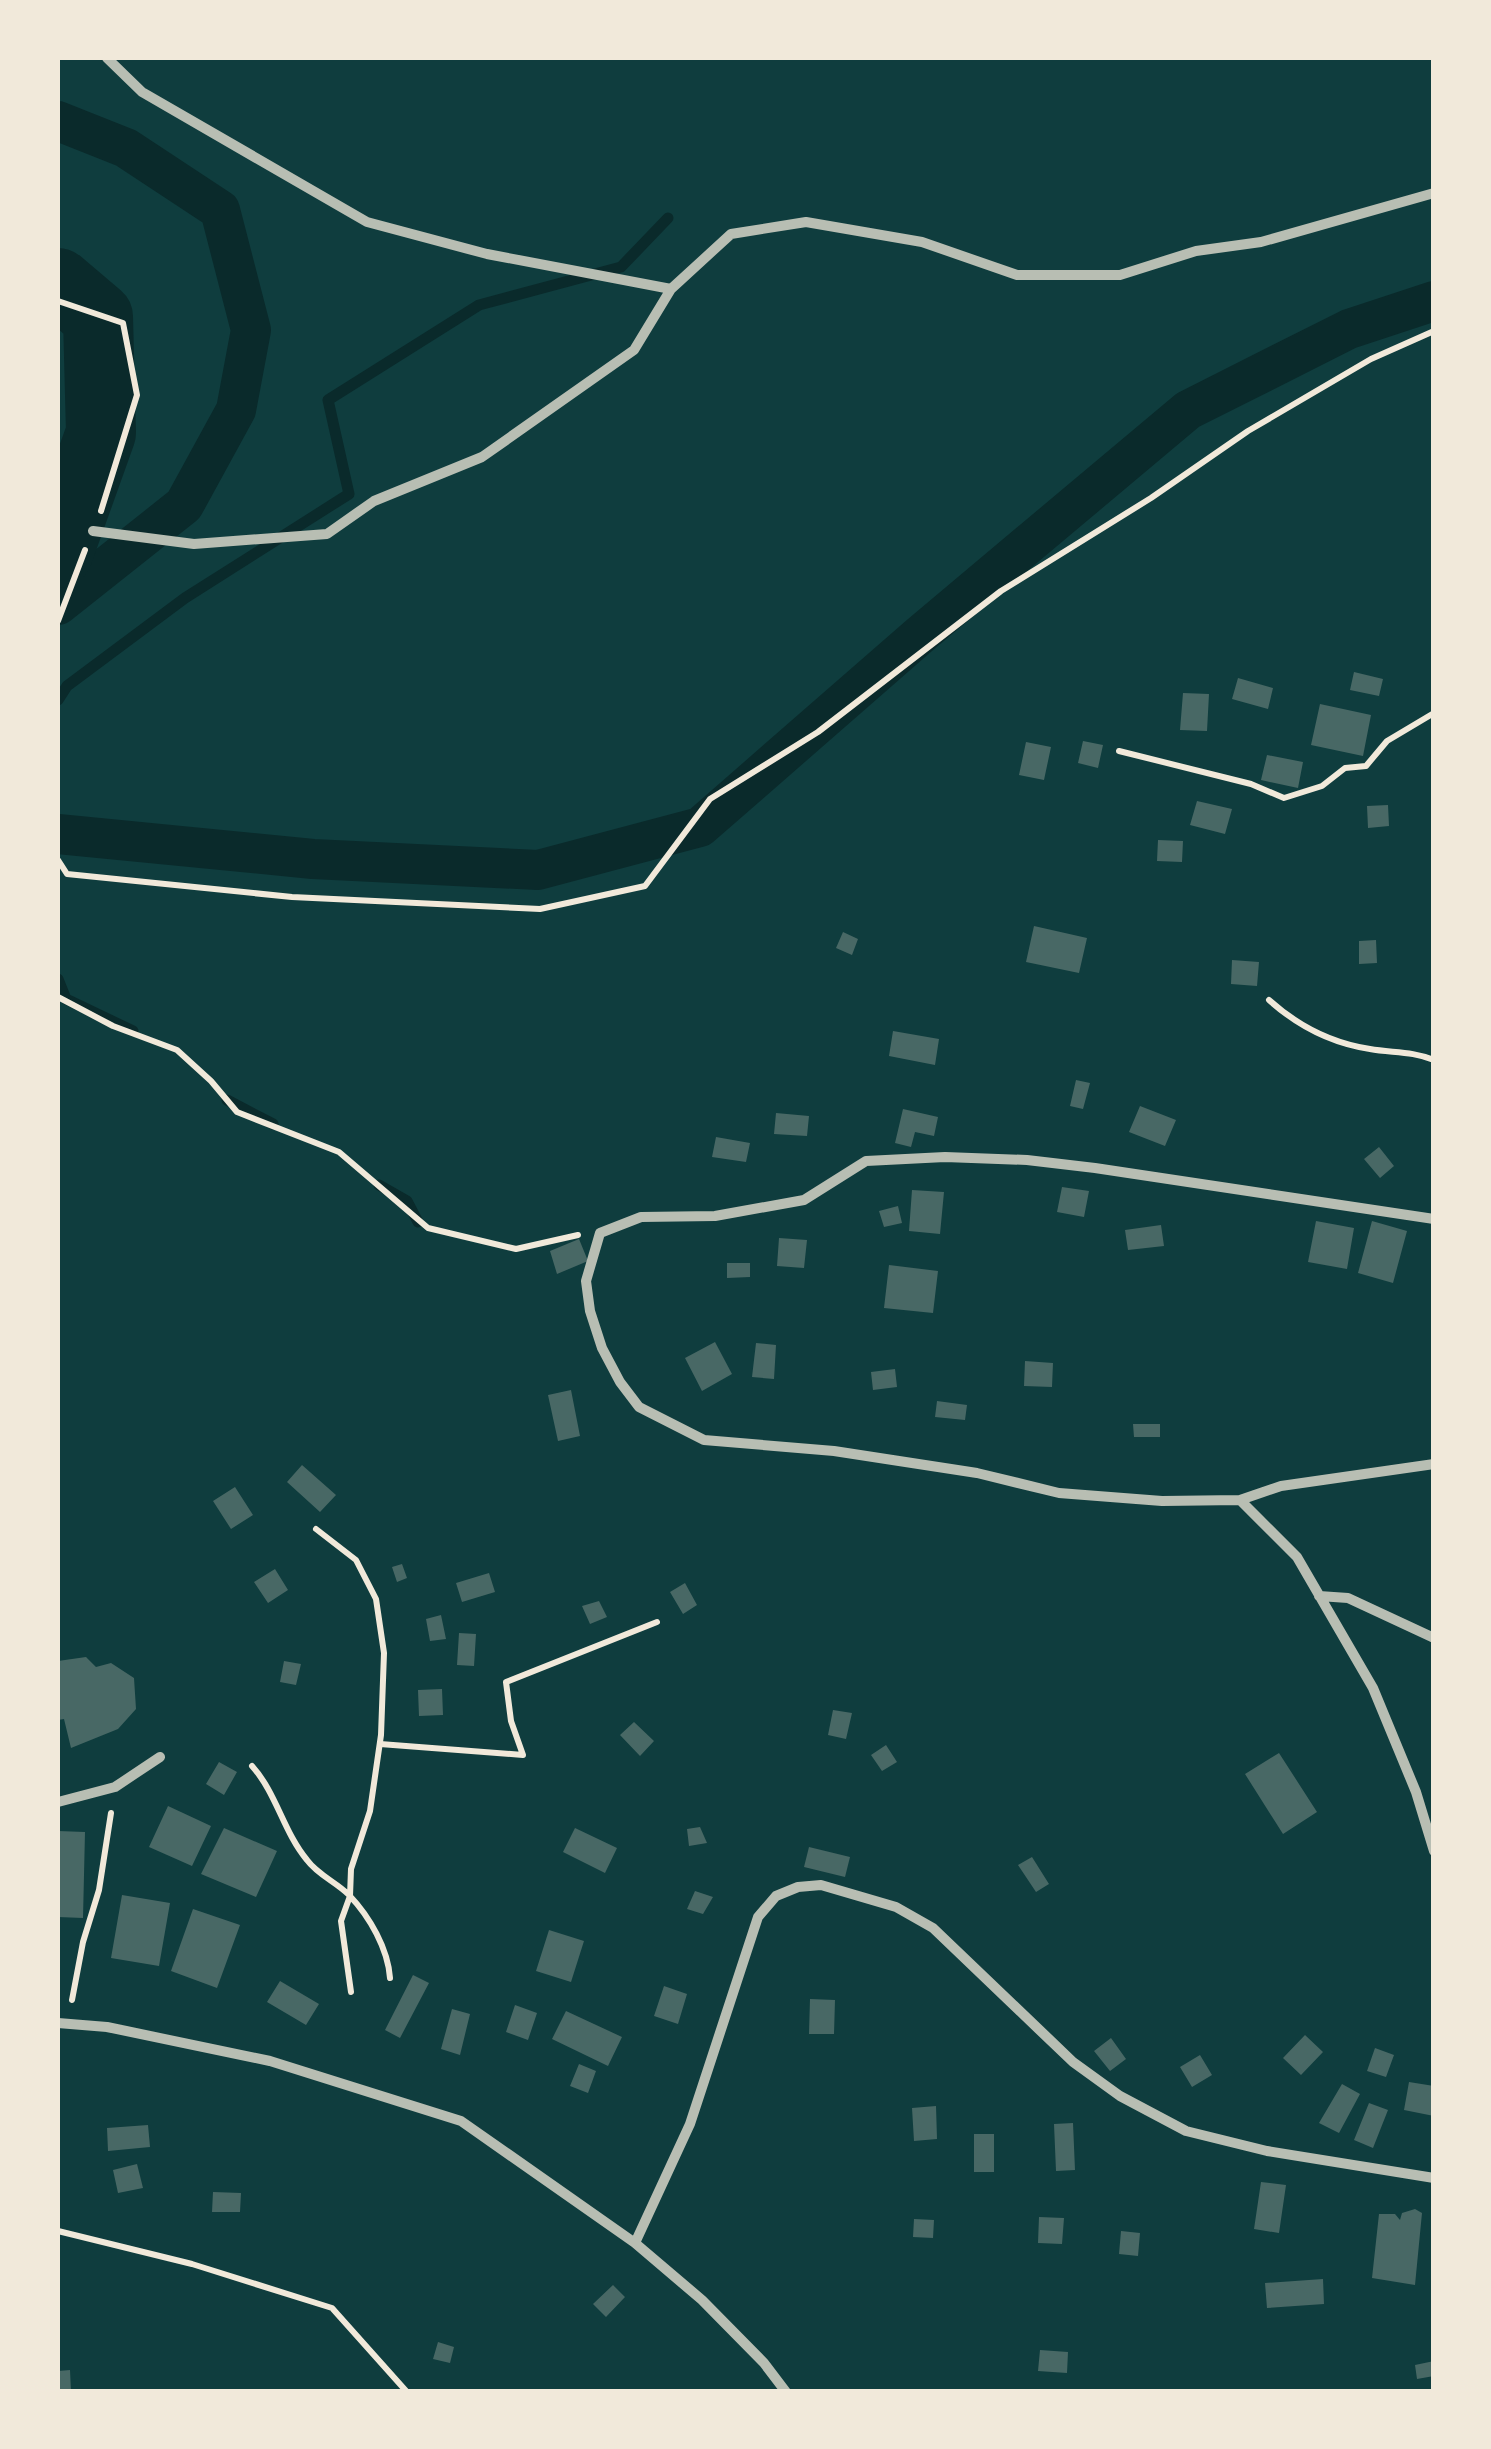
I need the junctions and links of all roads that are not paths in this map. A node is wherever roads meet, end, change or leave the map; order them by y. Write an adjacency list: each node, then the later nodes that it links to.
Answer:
1 (107, 58): 3 (street)
2 (1434, 193): 3 (street)
3 (671, 289): 4 (street)
4 (93, 531)
5 (1434, 1219): 7 (street)
6 (1434, 1464): 7 (street)
7 (1240, 1500): 8 (street)
8 (1318, 1596): 9 (street); 12 (street)
9 (1434, 1638)
10 (160, 1757): 11 (street)
11 (58, 1802)
12 (1434, 1851)
13 (58, 2023): 15 (street)
14 (1434, 2178): 15 (street)
15 (636, 2243): 16 (street)
16 (786, 2392)

